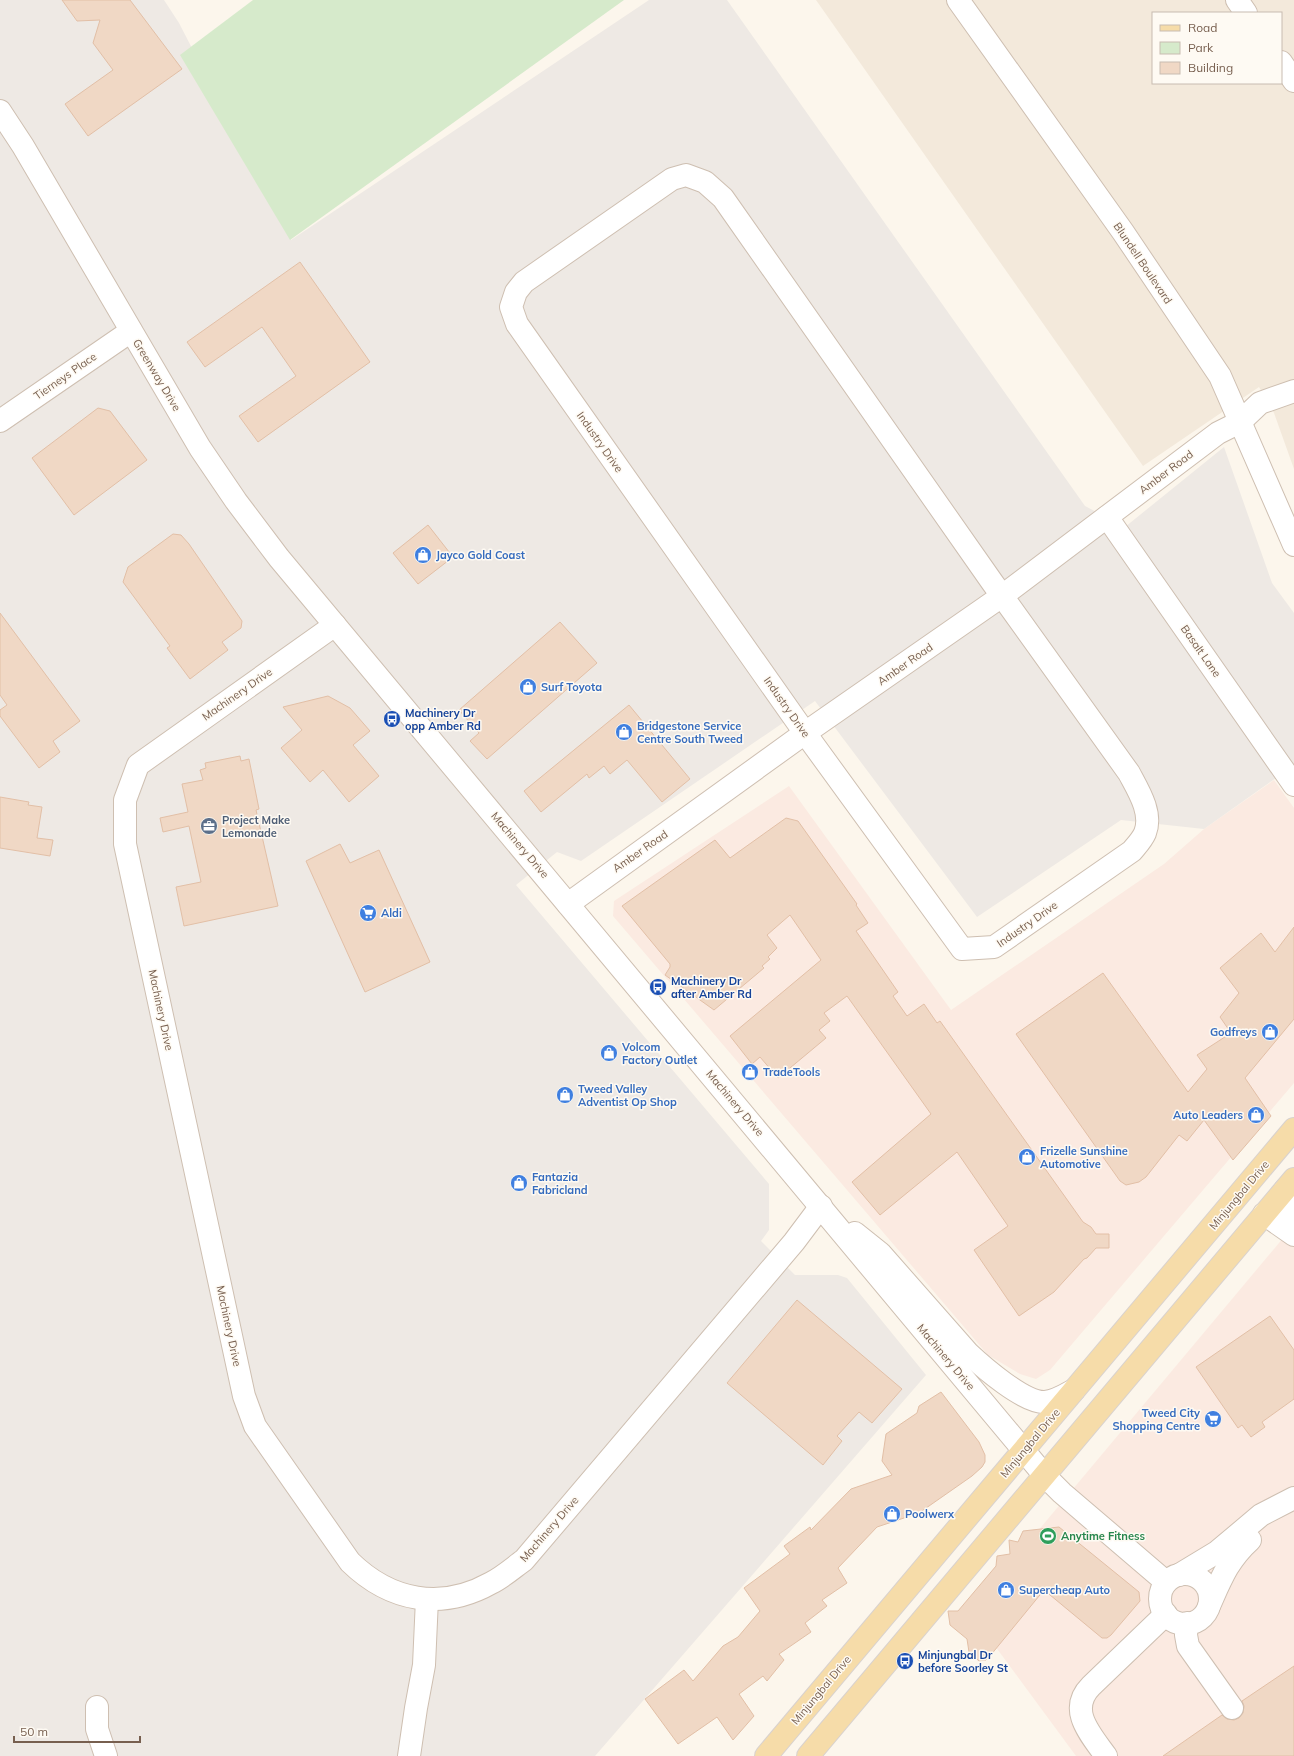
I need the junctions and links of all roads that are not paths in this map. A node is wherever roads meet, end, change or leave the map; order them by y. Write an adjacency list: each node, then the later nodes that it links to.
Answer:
1 (958, 0): 10 (street, Blundell Boulevard)
2 (1237, 0): 3 (street)
3 (1245, 12)
4 (1282, 63): 5 (street)
5 (1294, 80)
6 (0, 111): 7 (street, Greenway Drive)
7 (130, 331): 9 (street, Tierneys Place); 14 (street, Greenway Drive)
8 (1294, 391): 10 (street, Amber Road)
9 (0, 421)
10 (1240, 422): 11 (street, Amber Road); 12 (street, Blundell Boulevard)
11 (1107, 517): 13 (street, Amber Road); 16 (street, Basalt Lane)
12 (1294, 545)
13 (1002, 596): 15 (street, Amber Road); 15 (street, Industry Drive); 15 (street, Industry Drive)
14 (335, 625): 17 (street, Machinery Drive); 29 (street, Machinery Drive)
15 (805, 734): 17 (street, Amber Road)
16 (1294, 785)
17 (568, 904): 20 (street, Machinery Drive)
18 (1294, 1129): 24 (main road, Minjungbal Drive)
19 (1290, 1184): 21 (main road); 22 (street)
20 (826, 1212): 24 (street, Machinery Drive); 25 (street, Machinery Drive); 29 (street, Machinery Drive)
21 (1264, 1214): 23 (street); 26 (main road)
22 (1294, 1222)
23 (1294, 1236)
24 (1074, 1390): 25 (main road, Minjungbal Drive)
25 (1024, 1451): 26 (street, Machinery Drive); 38 (main road, Minjungbal Drive)
26 (1045, 1476): 28 (street, Machinery Drive); 35 (main road)
27 (1294, 1499): 28 (street); 30 (street)
28 (1173, 1579): 30 (street); 31 (street)
29 (427, 1599): 37 (street)
30 (1209, 1606): 32 (street)
31 (1166, 1614): 32 (street); 39 (street)
32 (1187, 1623): 34 (street)
33 (97, 1707): 36 (street)
34 (1232, 1708)
35 (814, 1754)
36 (106, 1756)
37 (409, 1756)
38 (766, 1756)
39 (1106, 1756)

